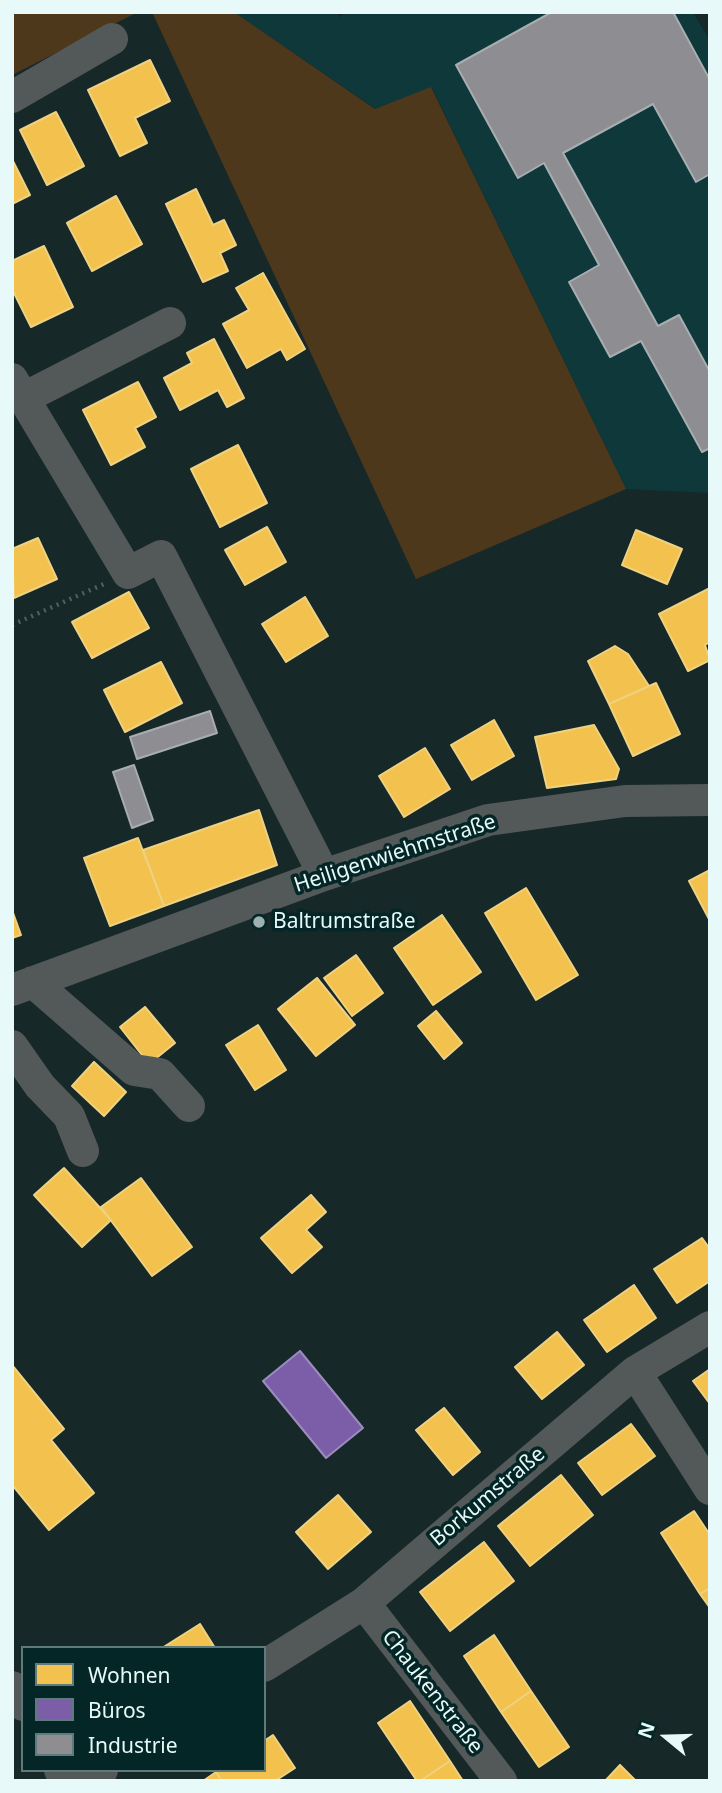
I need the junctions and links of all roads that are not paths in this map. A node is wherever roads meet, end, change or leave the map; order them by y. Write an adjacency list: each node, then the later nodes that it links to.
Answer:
1 (112, 39): 2 (street)
2 (12, 97)
3 (170, 323): 4 (street)
4 (18, 388): 6 (street)
5 (710, 800): 6 (street, Heiligenwiehmstraße)
6 (324, 875): 7 (street, Heiligenwiehmstraße)
7 (23, 986): 9 (street)
8 (12, 1046): 10 (street)
9 (189, 1106)
10 (83, 1151)
11 (710, 1327): 12 (street, Borkumstraße)
12 (635, 1372): 13 (street); 14 (street, Borkumstraße)
13 (710, 1489)
14 (364, 1602): 15 (street, Borkumstraße); 18 (street, Chaukenstraße)
15 (266, 1665)
16 (12, 1686): 17 (street)
17 (21, 1702)
18 (501, 1781)

